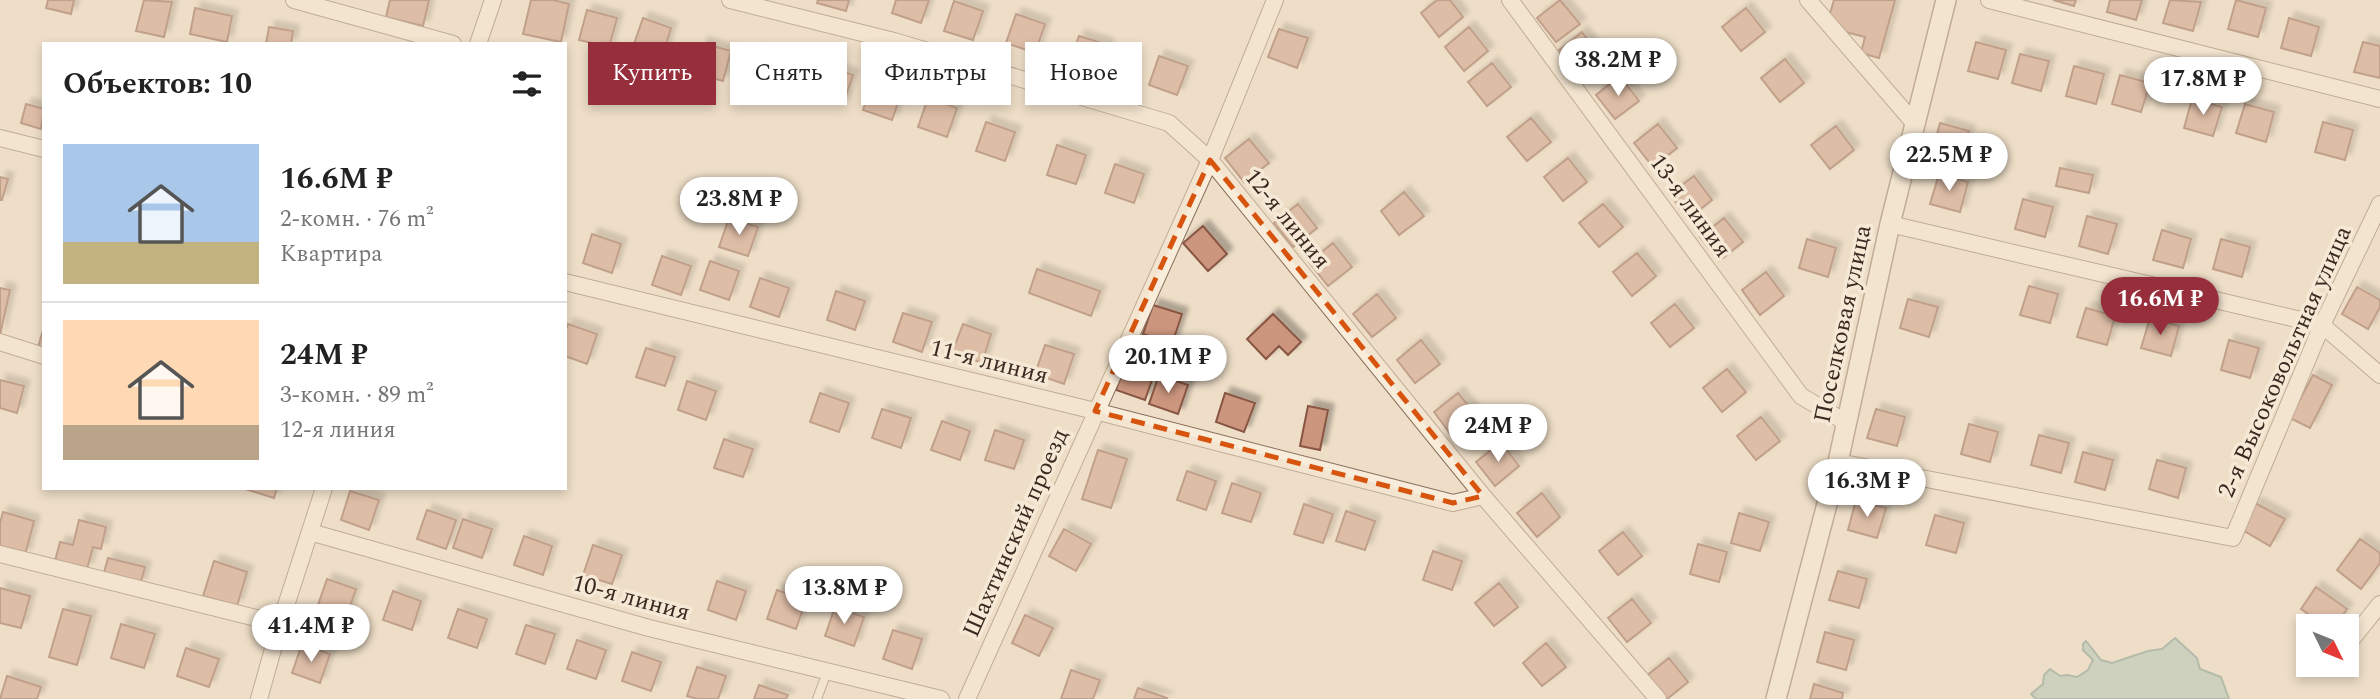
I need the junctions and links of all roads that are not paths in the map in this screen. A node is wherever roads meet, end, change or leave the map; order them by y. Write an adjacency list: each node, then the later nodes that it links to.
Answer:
1 (294, 0): 9 (street)
2 (493, 0): 10 (street)
3 (730, 0): 15 (street, 12-я линия)
4 (1275, 0): 15 (street, Шахтинский проезд)
5 (1510, 0): 24 (street, 13-я линия)
6 (1808, 0): 12 (street)
7 (1946, 0): 12 (street, Поселковая улица)
8 (1989, 0): 11 (street)
9 (446, 42)
10 (479, 42)
11 (2380, 99)
12 (1915, 124): 17 (street, Поселковая улица)
13 (0, 138): 14 (street)
14 (42, 148)
15 (1210, 160): 23 (street, Шахтинский проезд); 27 (street, 12-я линия)
16 (2380, 204): 19 (street, 2-я Высоковольтная улица)
17 (1890, 224): 19 (street); 24 (street, Поселковая улица)
18 (567, 282): 23 (street, 11-я линия)
19 (2322, 325): 22 (street); 25 (street, 2-я Высоковольтная улица)
20 (0, 342): 21 (street)
21 (42, 355)
22 (2380, 375)
23 (1095, 411): 27 (street, 11-я линия); 37 (street, Шахтинский проезд)
24 (1847, 423): 25 (street, Поселковая улица)
25 (1838, 462): 39 (street, Поселковая улица)
26 (323, 490): 28 (street)
27 (1483, 496): 38 (street, 12-я линия)
28 (310, 533): 31 (street); 33 (street, 10-я линия)
29 (0, 554): 31 (street)
30 (2380, 604): 32 (street)
31 (280, 624): 34 (street)
32 (2359, 629)
33 (827, 672): 35 (lane); 36 (street, 10-я линия)
34 (259, 699)
35 (817, 699)
36 (941, 699)
37 (967, 699)
38 (1658, 699)
39 (1776, 699)

